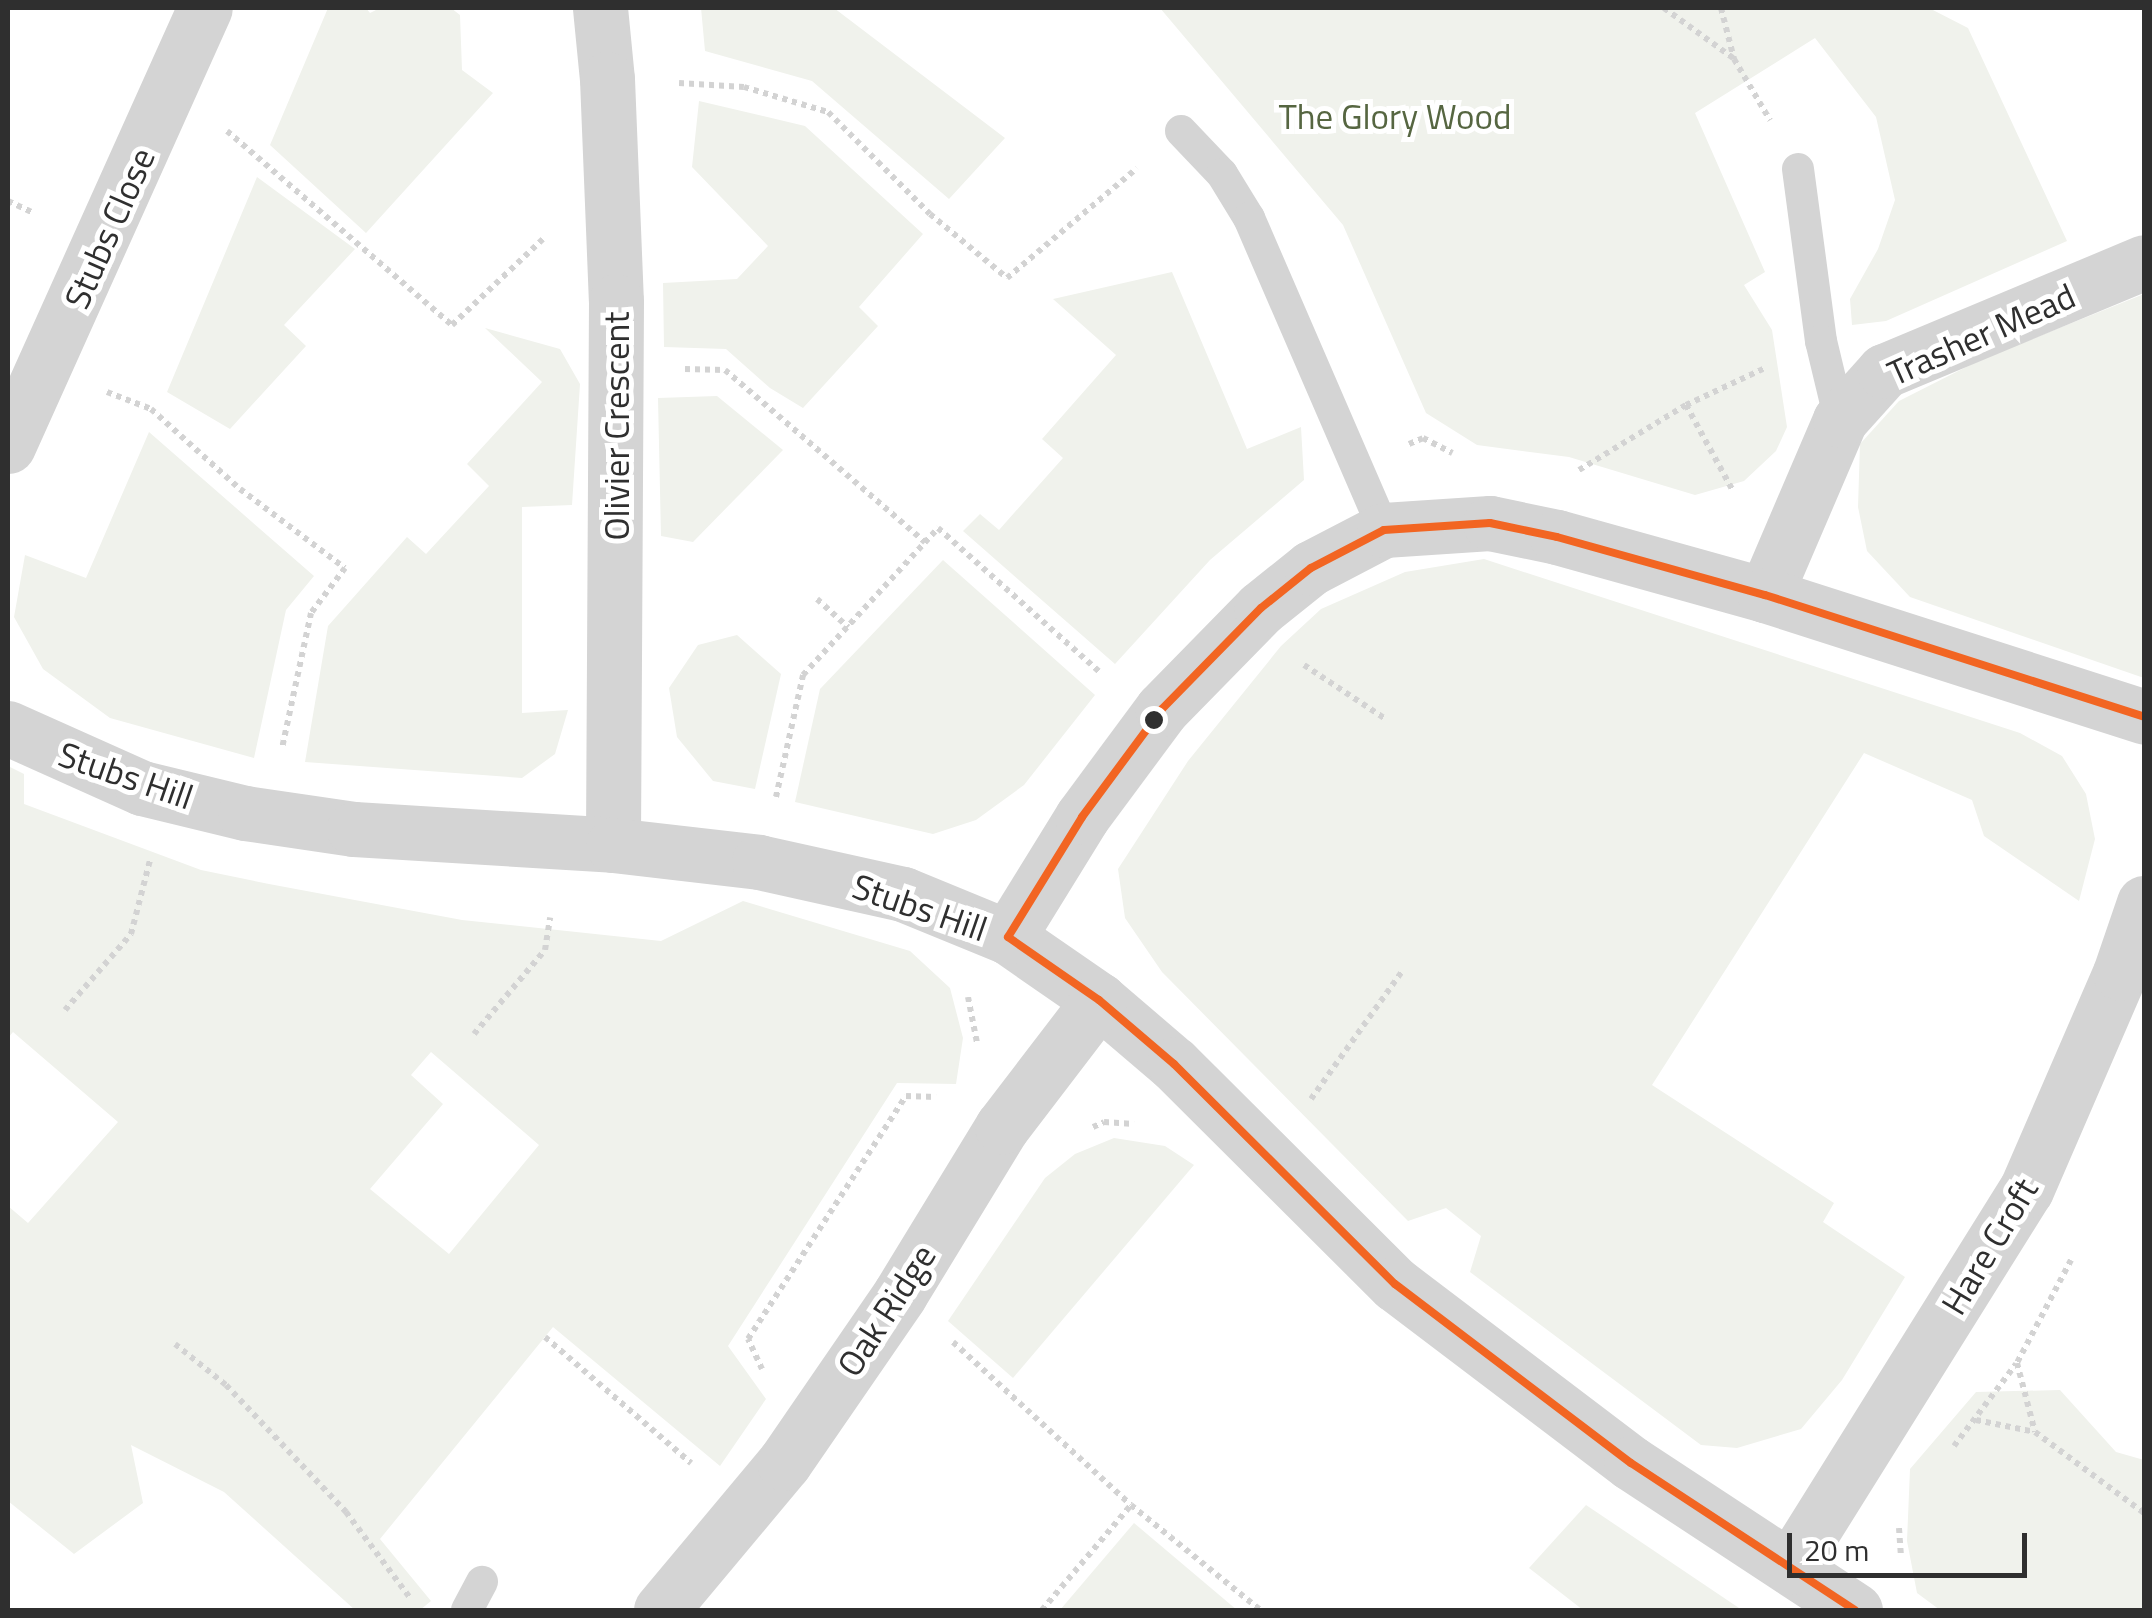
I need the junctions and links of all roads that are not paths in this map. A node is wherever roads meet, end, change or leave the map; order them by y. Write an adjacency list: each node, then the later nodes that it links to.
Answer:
1 (206, 8): 7 (street, Stubs Close)
2 (600, 8): 12 (street, Olivier Crescent)
3 (1181, 132): 8 (lane)
4 (1798, 169): 6 (lane)
5 (2144, 262): 6 (street, Trasher Mead)
6 (1840, 420): 9 (street, Trasher Mead)
7 (8, 446)
8 (1384, 530): 9 (street); 14 (street)
9 (1765, 595): 10 (street)
10 (2144, 718)
11 (8, 728): 12 (street, Stubs Hill)
12 (613, 845): 14 (street, Stubs Hill)
13 (2144, 903): 16 (street, Hare Croft)
14 (1008, 937): 15 (street, Stubs Hill)
15 (1099, 1000): 16 (street, Stubs Hill); 17 (street, Oak Ridge)
16 (1790, 1567): 18 (street, Stubs Hill)
17 (660, 1610)
18 (1855, 1610)

